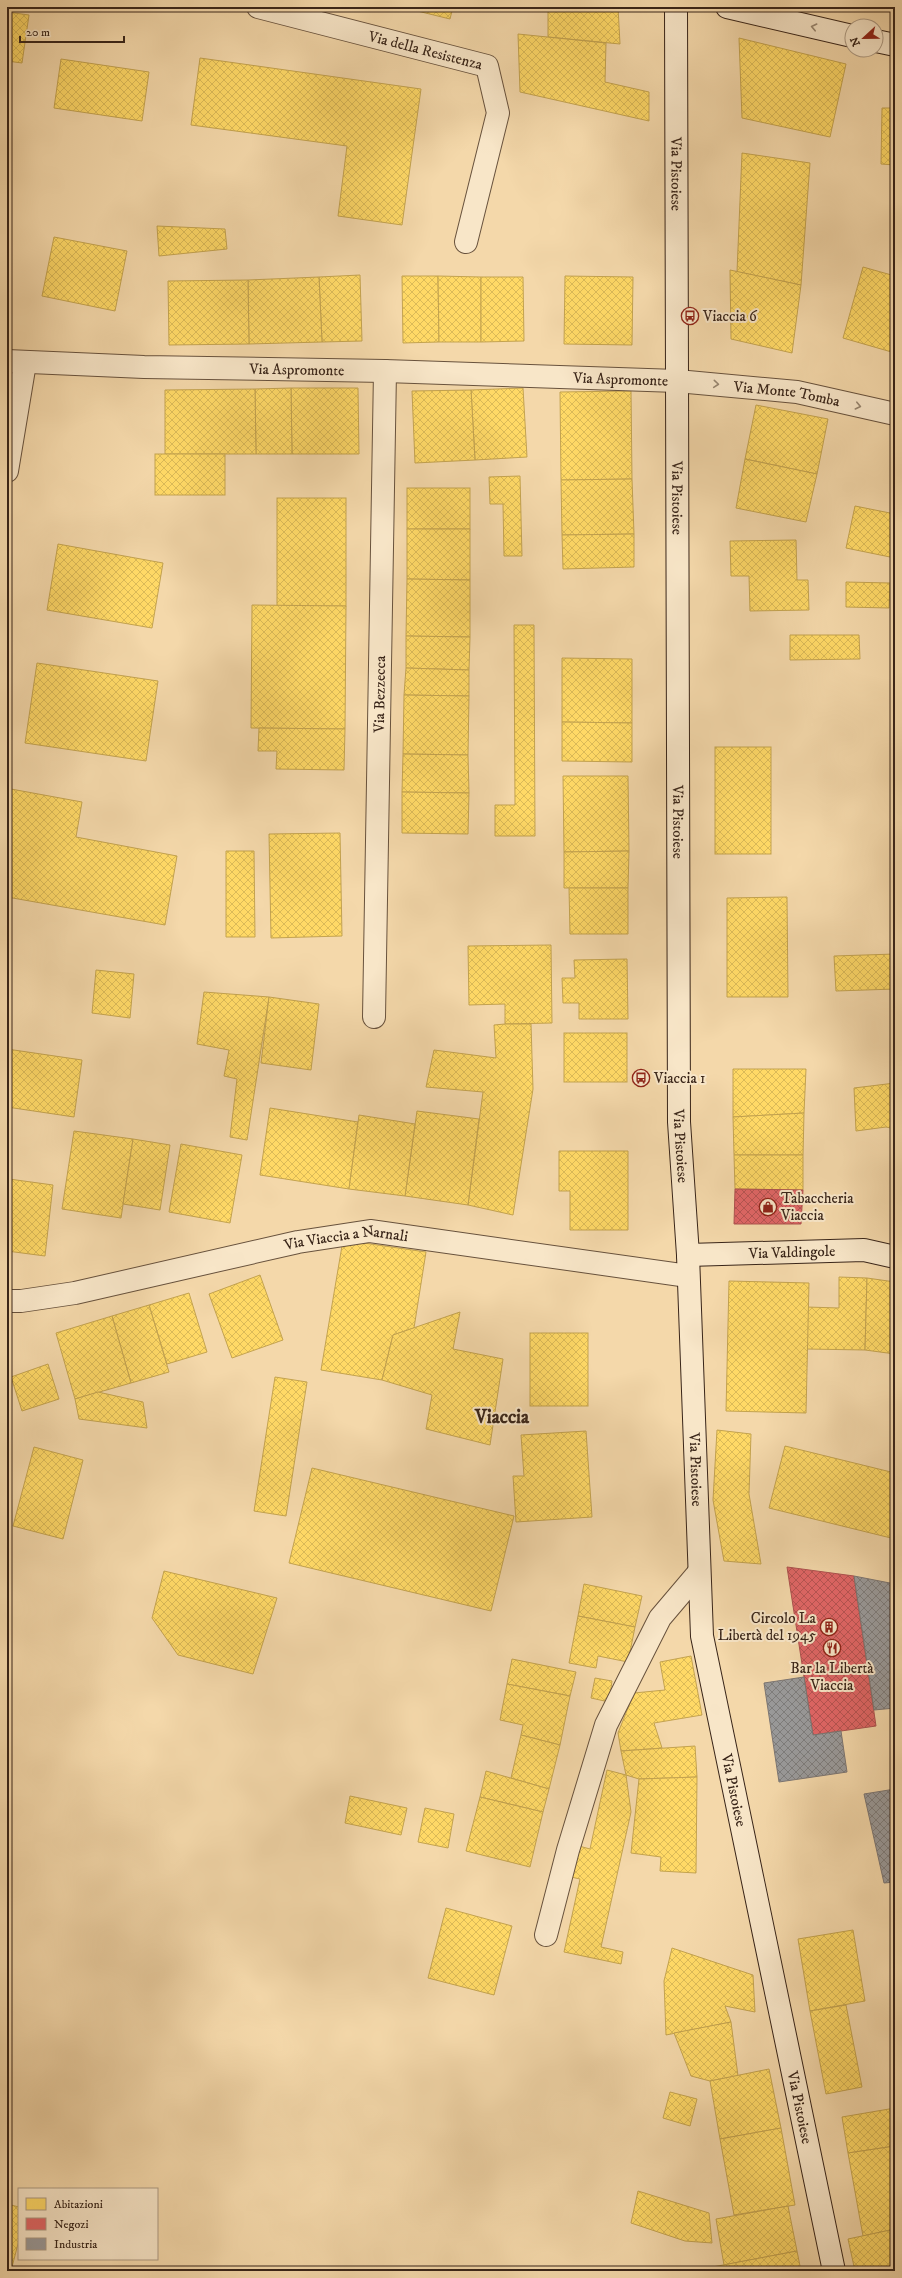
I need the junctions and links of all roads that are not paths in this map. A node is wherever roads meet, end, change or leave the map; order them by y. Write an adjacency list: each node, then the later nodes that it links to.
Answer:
1 (258, 7): 7 (street, Via della Resistenza)
2 (676, 7): 10 (street, Via Pistoiese)
3 (727, 7): 4 (street, one-way to 3)
4 (844, 34)
5 (884, 43): 6 (street)
6 (895, 45)
7 (466, 242)
8 (16, 362): 9 (street, Via Aspromonte); 12 (street, Via Aspromonte)
9 (385, 371): 10 (street, Via Aspromonte); 13 (street, Via Bezzecca)
10 (677, 381): 11 (street, Via Monte Tomba, one-way to 11); 14 (street, Via Pistoiese)
11 (895, 414)
12 (7, 471)
13 (374, 1017)
14 (688, 1255): 15 (street, Via Valdingole); 16 (street, Via Pistoiese)
15 (895, 1257)
16 (688, 1276): 17 (street, Via Viaccia a Narnali); 18 (street, Via Pistoiese)
17 (7, 1301)
18 (699, 1572): 19 (street); 20 (street, Via Pistoiese)
19 (546, 1935)
20 (834, 2271)

